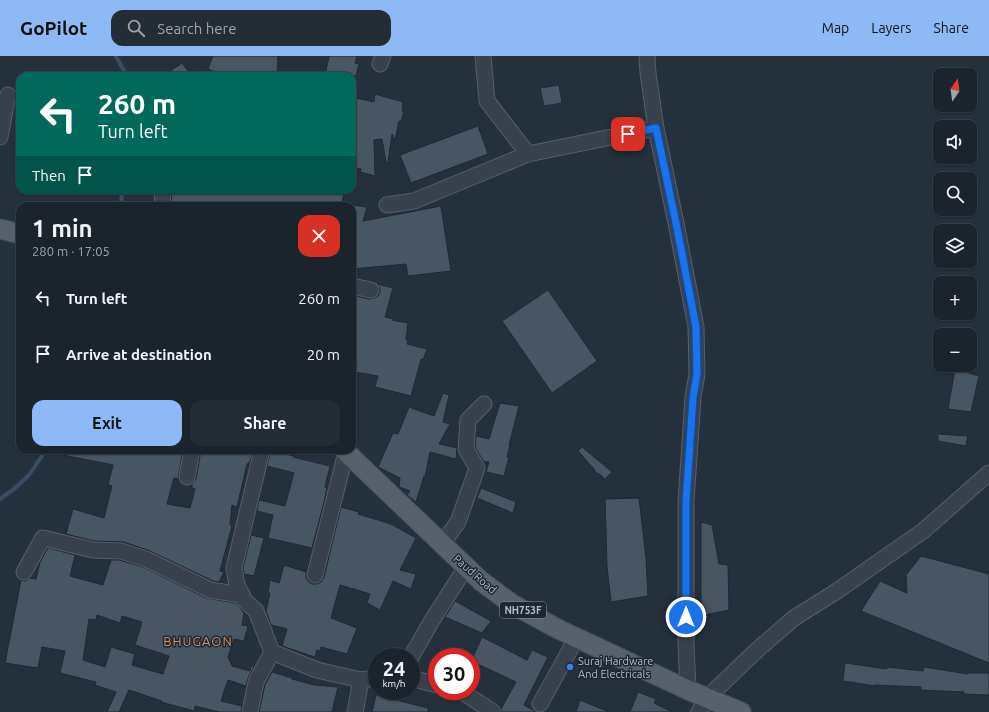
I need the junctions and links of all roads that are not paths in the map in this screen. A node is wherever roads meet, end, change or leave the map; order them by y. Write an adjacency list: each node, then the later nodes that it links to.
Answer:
1 (483, 56): 6 (street)
2 (647, 56): 4 (street)
3 (8, 95): 5 (street)
4 (656, 128): 6 (street); 29 (street)
5 (0, 137)
6 (528, 154): 7 (street)
7 (387, 205)
8 (0, 229): 9 (main road)
9 (16, 233)
10 (356, 287): 11 (street)
11 (372, 290)
12 (484, 404): 19 (street)
13 (191, 454): 18 (street)
14 (261, 454): 23 (street)
15 (344, 454): 22 (street)
16 (348, 454): 19 (main road, Paud Road / NH753F)
17 (989, 473): 32 (street)
18 (187, 476)
19 (442, 544): 20 (main road, Paud Road / NH753F)
20 (466, 567): 24 (main road, Paud Road / NH753F); 25 (street)
21 (24, 572): 23 (street)
22 (315, 575)
23 (242, 595): 26 (street)
24 (576, 637): 29 (main road, Paud Road / NH753F); 31 (street)
25 (416, 648)
26 (272, 652): 28 (street); 33 (street)
27 (368, 679): 28 (street)
28 (362, 680): 34 (street)
29 (688, 690): 32 (main road, Paud Road / NH753F)
30 (475, 700): 35 (street)
31 (540, 704)
32 (703, 705): 36 (main road, Paud Road / NH753F)
33 (250, 712)
34 (355, 712)
35 (493, 712)
36 (741, 712)

